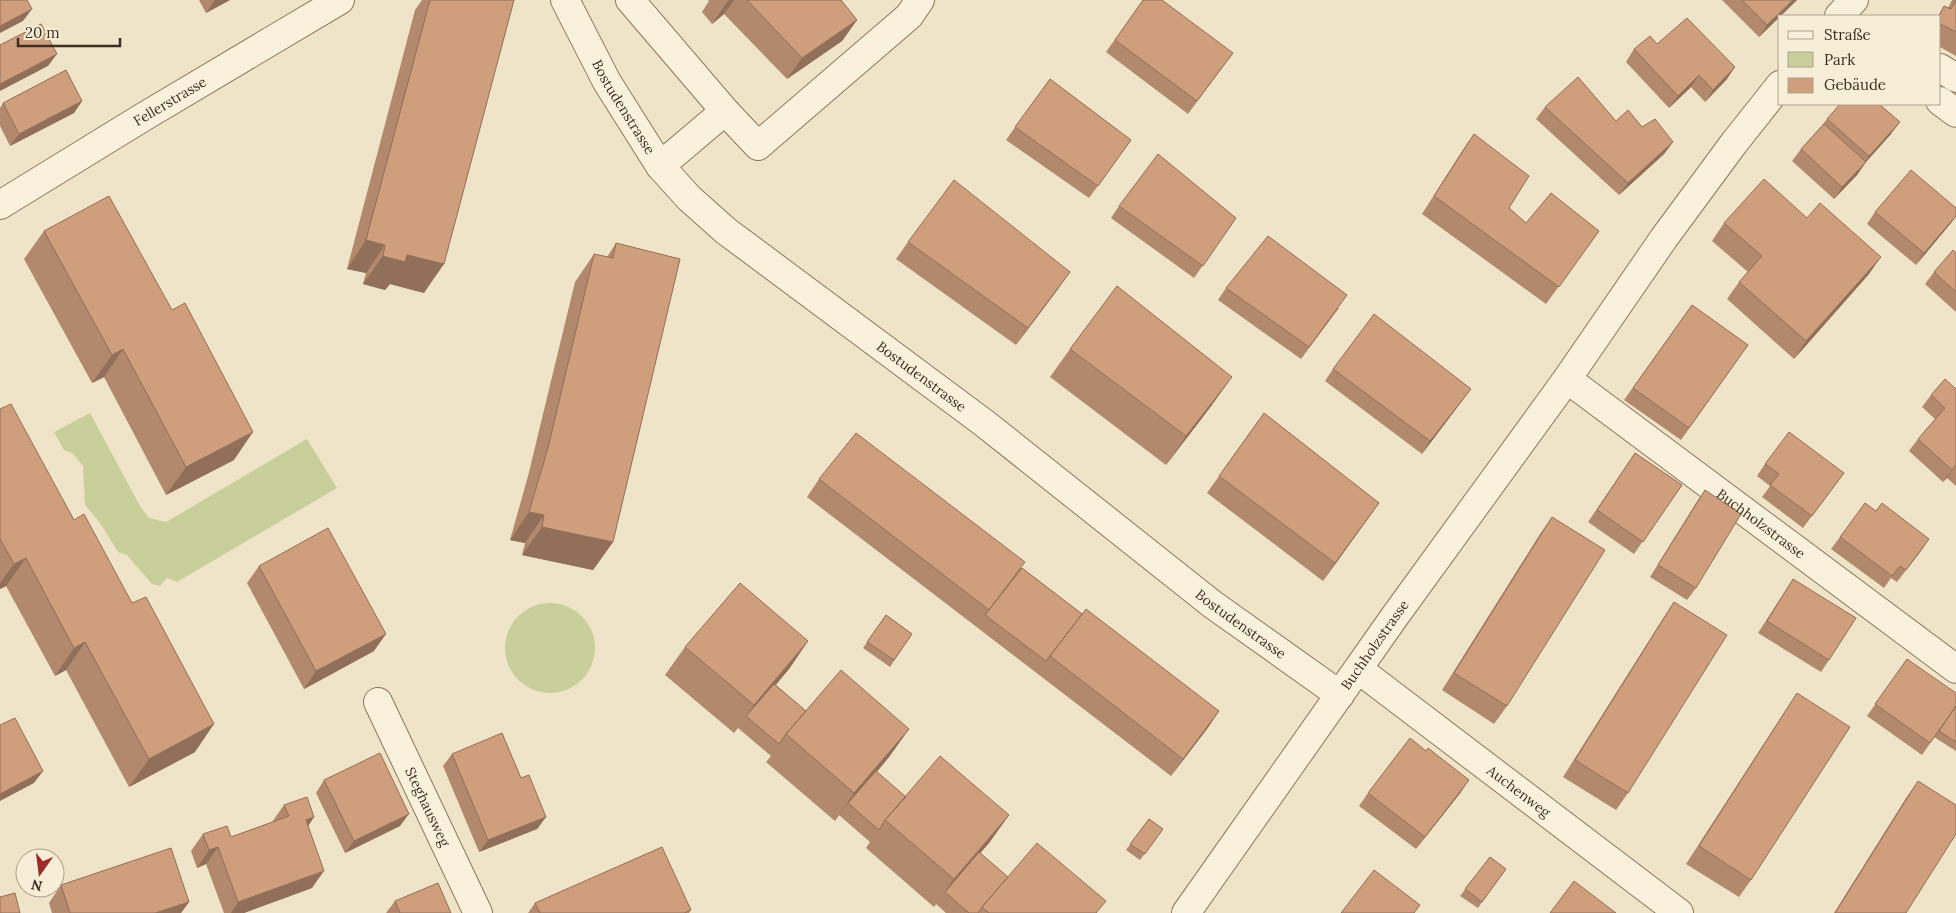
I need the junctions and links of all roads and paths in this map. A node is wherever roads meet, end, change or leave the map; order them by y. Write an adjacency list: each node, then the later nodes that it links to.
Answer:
1 (340, 0): 12 (street, Fellerstrasse)
2 (566, 0): 11 (street, Bostudenstrasse)
3 (630, 0): 9 (street)
4 (920, 0): 9 (street)
5 (1941, 69): 6 (street)
6 (1956, 78)
7 (1778, 88): 13 (street, Buchholzstrasse)
8 (1941, 102): 10 (street)
9 (725, 111): 11 (street)
10 (1956, 113)
11 (660, 166): 16 (street, Bostudenstrasse)
12 (0, 206)
13 (1567, 379): 14 (street, Buchholzstrasse); 15 (street, Buchholzstrasse)
14 (1956, 669)
15 (1358, 670): 16 (street, Buchholzstrasse); 20 (street, Auchenweg)
16 (1340, 695): 19 (street, Buchholzstrasse)
17 (378, 702): 18 (street, Steghausweg)
18 (478, 913)
19 (1186, 913)
20 (1679, 913)

